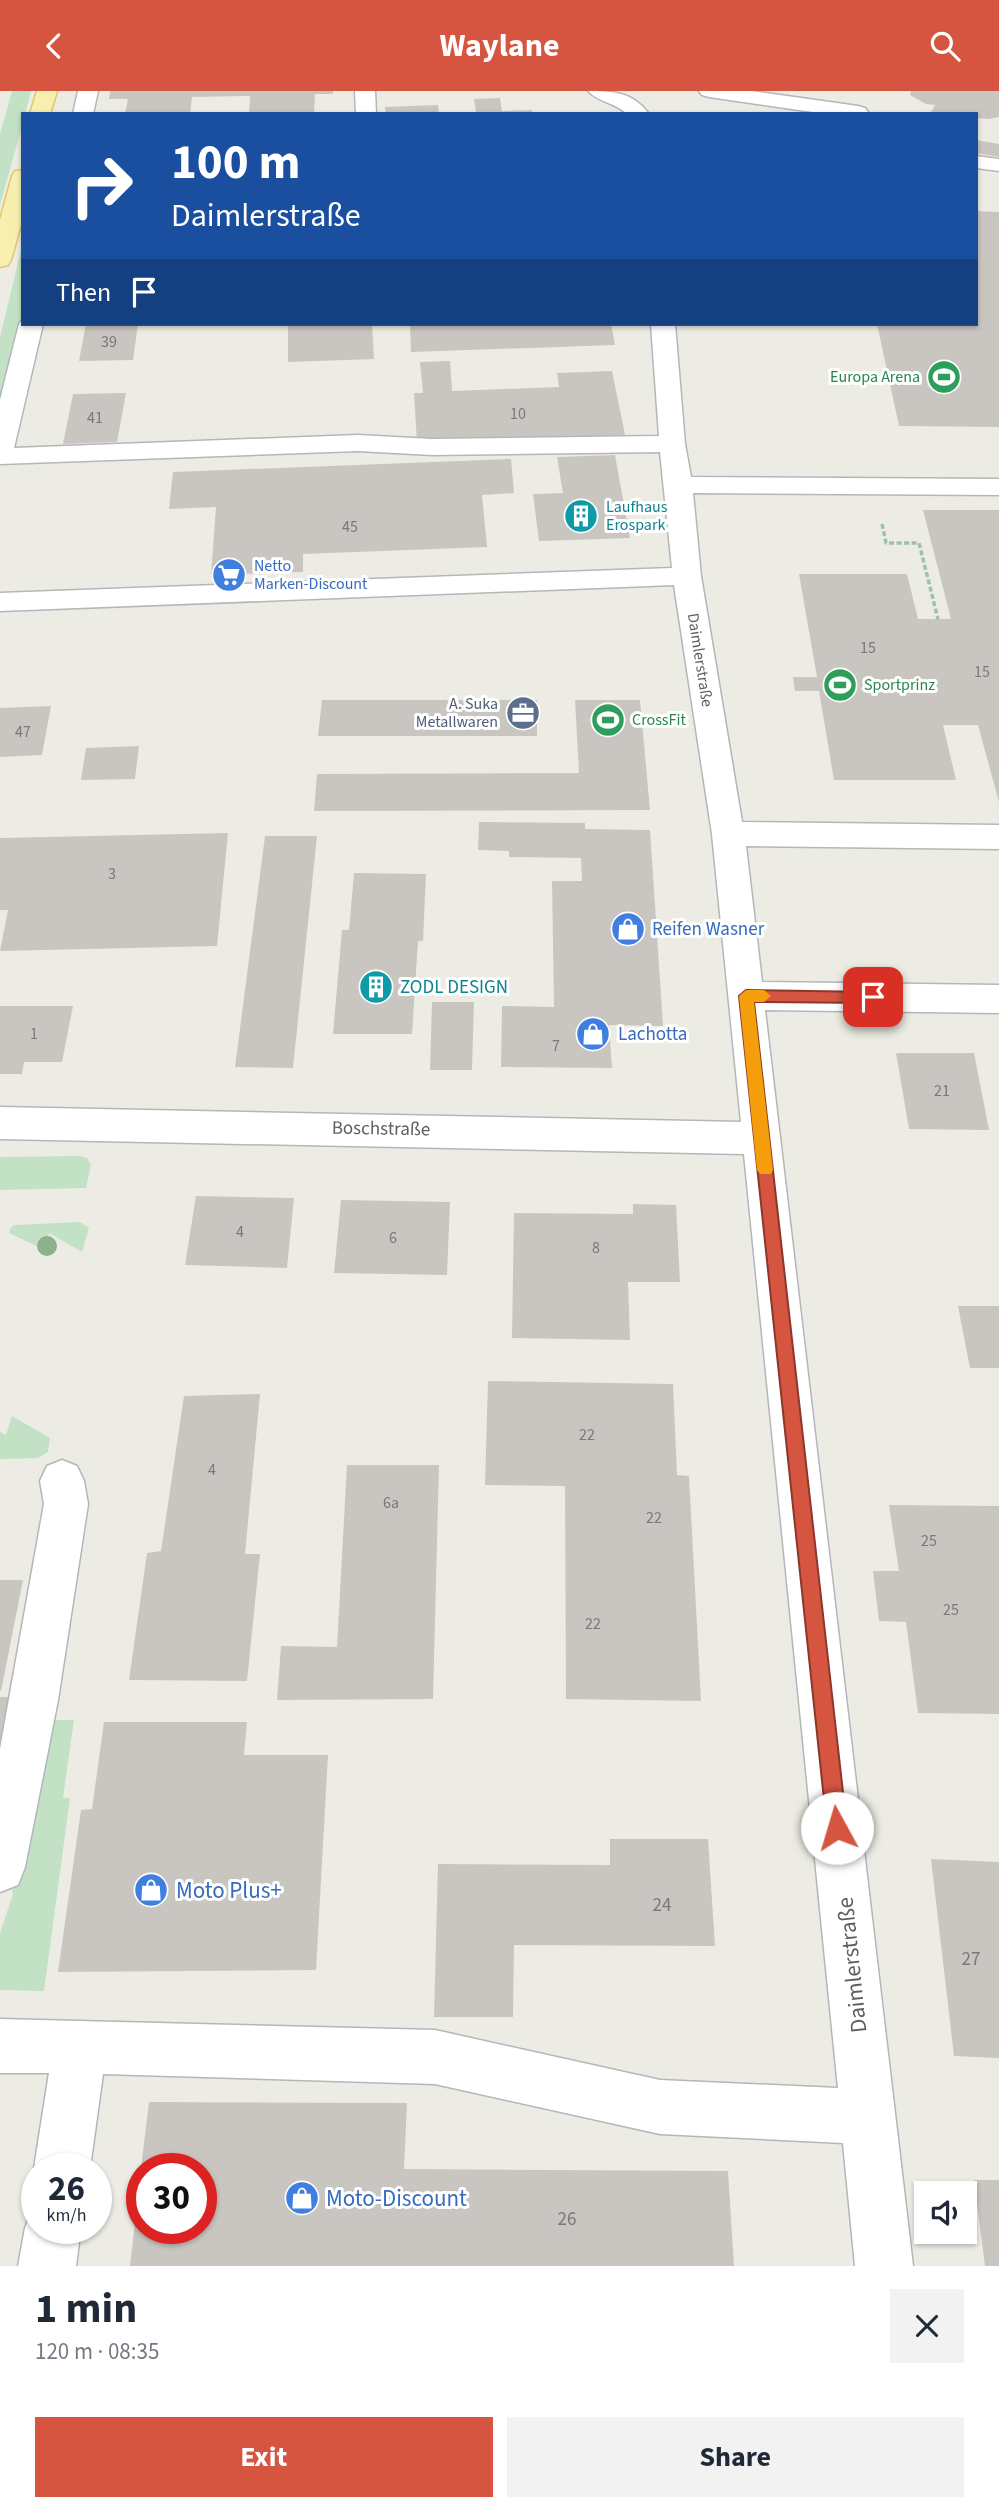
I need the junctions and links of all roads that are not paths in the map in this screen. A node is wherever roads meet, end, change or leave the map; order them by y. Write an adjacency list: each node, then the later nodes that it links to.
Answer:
1 (47, 91): 6 (main road)
2 (88, 91): 7 (street)
3 (365, 91): 8 (street)
4 (709, 91): 10 (street)
5 (611, 92): 9 (street)
6 (41, 112)
7 (83, 112)
8 (366, 112)
9 (641, 112)
10 (858, 112)
11 (978, 162): 12 (street)
12 (999, 165)
13 (21, 183): 14 (main road)
14 (0, 260)
15 (32, 326): 18 (street)
16 (663, 326): 17 (street, Daimlerstraße)
17 (672, 444): 18 (street); 19 (street, Daimlerstraße)
18 (0, 455)
19 (679, 485): 20 (street); 21 (street, Daimlerstraße)
20 (999, 487)
21 (687, 576): 22 (street); 23 (street, Daimlerstraße)
22 (0, 602)
23 (729, 834): 24 (street); 25 (street, Daimlerstraße)
24 (999, 837)
25 (746, 996): 26 (street); 28 (street, Daimlerstraße)
26 (999, 999)
27 (0, 1123): 28 (street, Boschstraße)
28 (762, 1137): 33 (street, Daimlerstraße)
29 (62, 1481): 30 (street)
30 (0, 1867)
31 (0, 2046): 32 (street)
32 (80, 2047): 33 (street); 34 (street)
33 (868, 2117): 37 (street, Daimlerstraße)
34 (64, 2153)
35 (50, 2244): 36 (street)
36 (47, 2266)
37 (884, 2266)

